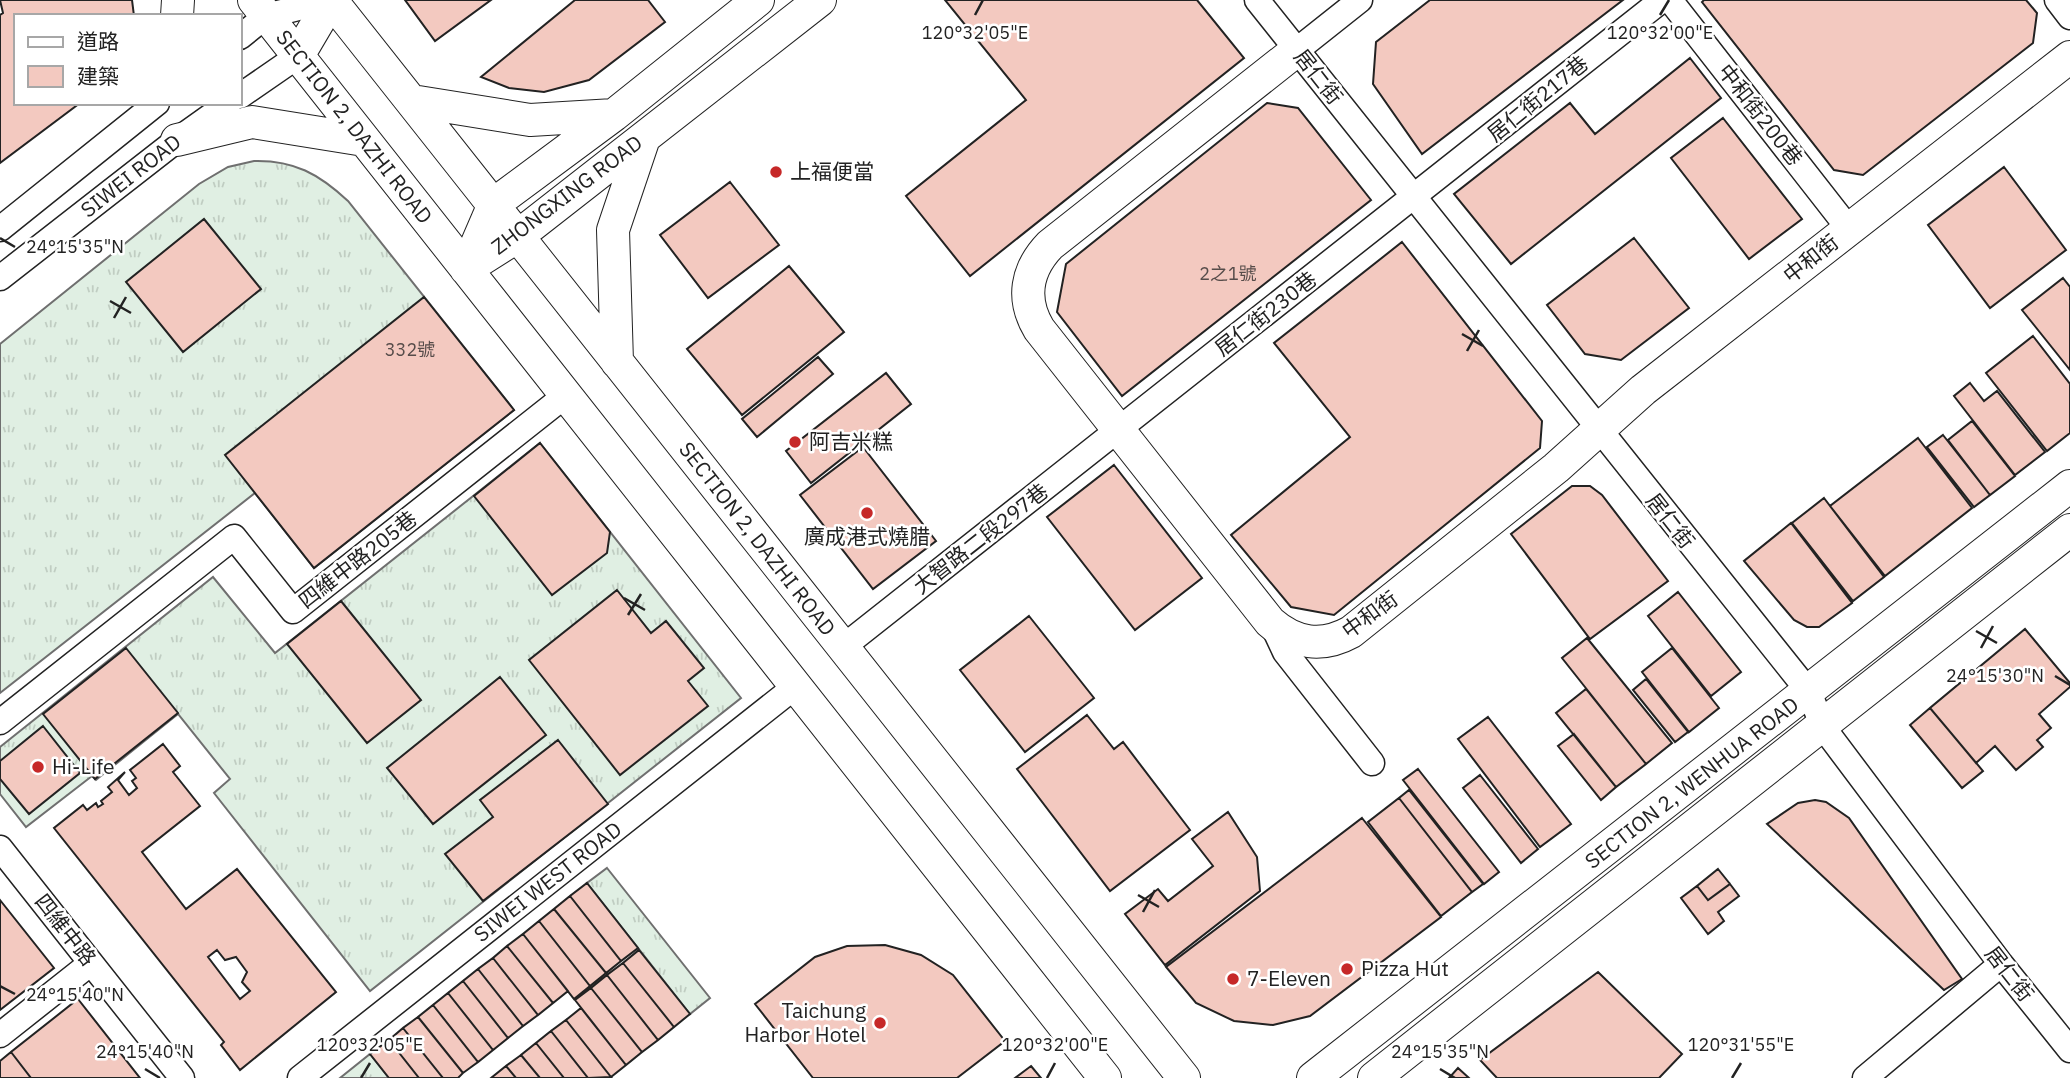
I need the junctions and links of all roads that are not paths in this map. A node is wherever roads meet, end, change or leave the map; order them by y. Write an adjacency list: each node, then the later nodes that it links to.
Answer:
1 (331, 0): 9 (street); 13 (street); 16 (street, SECTION 2, DAZHI ROAD)
2 (758, 0): 19 (street, ZHONGXING ROAD)
3 (820, 0): 20 (street, ZHONGXING ROAD)
4 (1257, 0): 12 (street, 居仁街)
5 (1360, 0): 12 (street)
6 (1662, 0): 23 (street, 居仁街217巷)
7 (1670, 0): 26 (street, 中和街200巷)
8 (2057, 0): 10 (street)
9 (260, 8): 11 (street); 13 (street, SECTION 2, DAZHI ROAD)
10 (2070, 17)
11 (242, 34)
12 (1297, 50): 23 (street, 居仁街); 34 (street, 中和街)
13 (298, 56): 15 (street); 22 (street, SECTION 2, DAZHI ROAD)
14 (2070, 57): 26 (street, 中和街)
15 (242, 95)
16 (412, 101): 19 (street); 24 (street, SECTION 2, DAZHI ROAD)
17 (155, 105): 25 (street, SIWEI ROAD)
18 (226, 105): 21 (street, SIWEI ROAD)
19 (614, 115): 24 (street, ZHONGXING ROAD)
20 (644, 138): 28 (street, ZHONGXING ROAD); 32 (street)
21 (177, 140): 22 (street); 29 (street, SIWEI ROAD)
22 (365, 140): 30 (street, SECTION 2, DAZHI ROAD)
23 (1414, 197): 34 (street, 居仁街230巷); 35 (street, 居仁街)
24 (494, 204): 28 (street, SECTION 2, DAZHI ROAD); 30 (street, ZHONGXING ROAD)
25 (0, 229)
26 (1849, 229): 35 (street, 中和街)
27 (0, 236): 29 (street)
28 (518, 236): 30 (street, ZHONGXING ROAD); 32 (street, SECTION 2, DAZHI ROAD)
29 (45, 243): 31 (street, SIWEI ROAD)
30 (466, 269): 33 (street, SECTION 2, DAZHI ROAD)
31 (0, 278)
32 (617, 362): 39 (street, SECTION 2, DAZHI ROAD)
33 (566, 395): 40 (street, SECTION 2, DAZHI ROAD); 42 (street, 四維中路205巷)
34 (1119, 430): 38 (street, 中和街); 39 (street, 大智路二段297巷)
35 (1598, 430): 38 (street, 中和街); 41 (street, 居仁街)
36 (2070, 486): 41 (street, SECTION 2, WENHUA ROAD)
37 (2070, 530): 43 (street, SECTION 2, WENHUA ROAD)
38 (1270, 622): 44 (street)
39 (843, 647): 54 (street, SECTION 2, DAZHI ROAD)
40 (796, 687): 52 (street, SIWEI WEST ROAD); 53 (street, SECTION 2, DAZHI ROAD)
41 (1809, 692): 43 (street, 居仁街); 55 (street, SECTION 2, WENHUA ROAD)
42 (0, 722)
43 (1823, 727): 47 (street, 居仁街); 56 (street, SECTION 2, WENHUA ROAD)
44 (1372, 763)
45 (0, 848): 46 (street, 四維中路)
46 (91, 963): 49 (street); 51 (street, 四維中路)
47 (2001, 964): 48 (street, 居仁街); 57 (street)
48 (2061, 1021): 50 (street, 居仁街)
49 (0, 1035)
50 (2070, 1050)
51 (182, 1078)
52 (300, 1078)
53 (1105, 1078)
54 (1184, 1078)
55 (1313, 1078)
56 (1374, 1078)
57 (1865, 1078)

